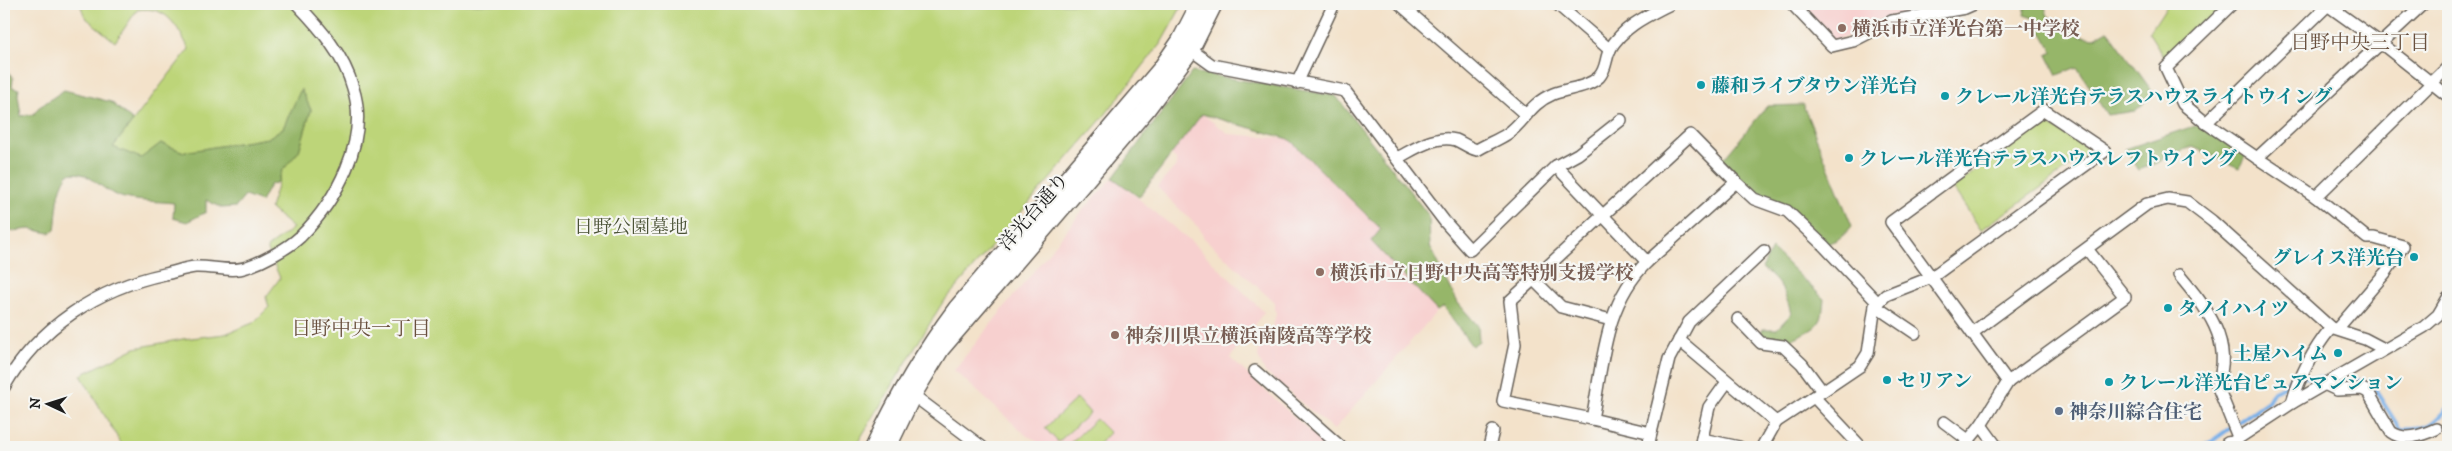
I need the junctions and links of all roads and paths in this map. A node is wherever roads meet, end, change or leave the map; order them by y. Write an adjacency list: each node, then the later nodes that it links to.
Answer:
1 (297, 4): 48 (street)
2 (1200, 4): 14 (street, 洋光台通り)
3 (1214, 4): 14 (street, 洋光台通り)
4 (1334, 4): 17 (street)
5 (1400, 4): 20 (street)
6 (1556, 4): 15 (street)
7 (1670, 4): 15 (street)
8 (1792, 4): 9 (street)
9 (1974, 4)
10 (2232, 4): 22 (street)
11 (2327, 4): 13 (street); 22 (street)
12 (2423, 4): 13 (street)
13 (2382, 44): 18 (street); 24 (street)
14 (1185, 45): 17 (street); 50 (street, 洋光台通り); 63 (street, 洋光台通り)
15 (1610, 50): 20 (street)
16 (2448, 67): 18 (street)
17 (1297, 82): 23 (street)
18 (2431, 83): 19 (street); 27 (street)
19 (2448, 96)
20 (1525, 114): 23 (street)
21 (1621, 120): 25 (street)
22 (2206, 123): 24 (street)
23 (1397, 158): 25 (street)
24 (2257, 158): 27 (street)
25 (1556, 166): 28 (street)
26 (1736, 182): 28 (street); 31 (street); 36 (street)
27 (2316, 197): 39 (street)
28 (1603, 217): 31 (street); 34 (street)
29 (2087, 249): 39 (street); 41 (street); 46 (street)
30 (1764, 251): 42 (street)
31 (1647, 262): 38 (street)
32 (2179, 275): 59 (street)
33 (1932, 277): 33 (street); 36 (street); 41 (street)
34 (1534, 280): 38 (street); 52 (street)
35 (2448, 298): 43 (street)
36 (1876, 305): 40 (street); 49 (street)
37 (1738, 319): 49 (street)
38 (1611, 320): 52 (street)
39 (2334, 328): 43 (street); 51 (street)
40 (1915, 332)
41 (1972, 333): 46 (street)
42 (1679, 340): 45 (street); 58 (street)
43 (2384, 349): 47 (street)
44 (1255, 372): 66 (street)
45 (1727, 382): 53 (street); 61 (street)
46 (2008, 382): 55 (street)
47 (2324, 384): 51 (street); 56 (street)
48 (4, 387)
49 (1818, 394): 53 (street); 71 (street)
50 (912, 395): 60 (street); 64 (street, 洋光台通り)
51 (2292, 403): 59 (street)
52 (1592, 419): 58 (street)
53 (1776, 422): 70 (street)
54 (1944, 422): 62 (street)
55 (1981, 425): 62 (street); 72 (street)
56 (2436, 429)
57 (1492, 430): 67 (street)
58 (1651, 433): 68 (street)
59 (2232, 442)
60 (968, 443): 65 (street)
61 (1700, 443): 69 (street)
62 (1966, 444)
63 (874, 447)
64 (888, 447)
65 (982, 447)
66 (1341, 447)
67 (1489, 447)
68 (1648, 447)
69 (1739, 447)
70 (1762, 447)
71 (1861, 447)
72 (1996, 447)

